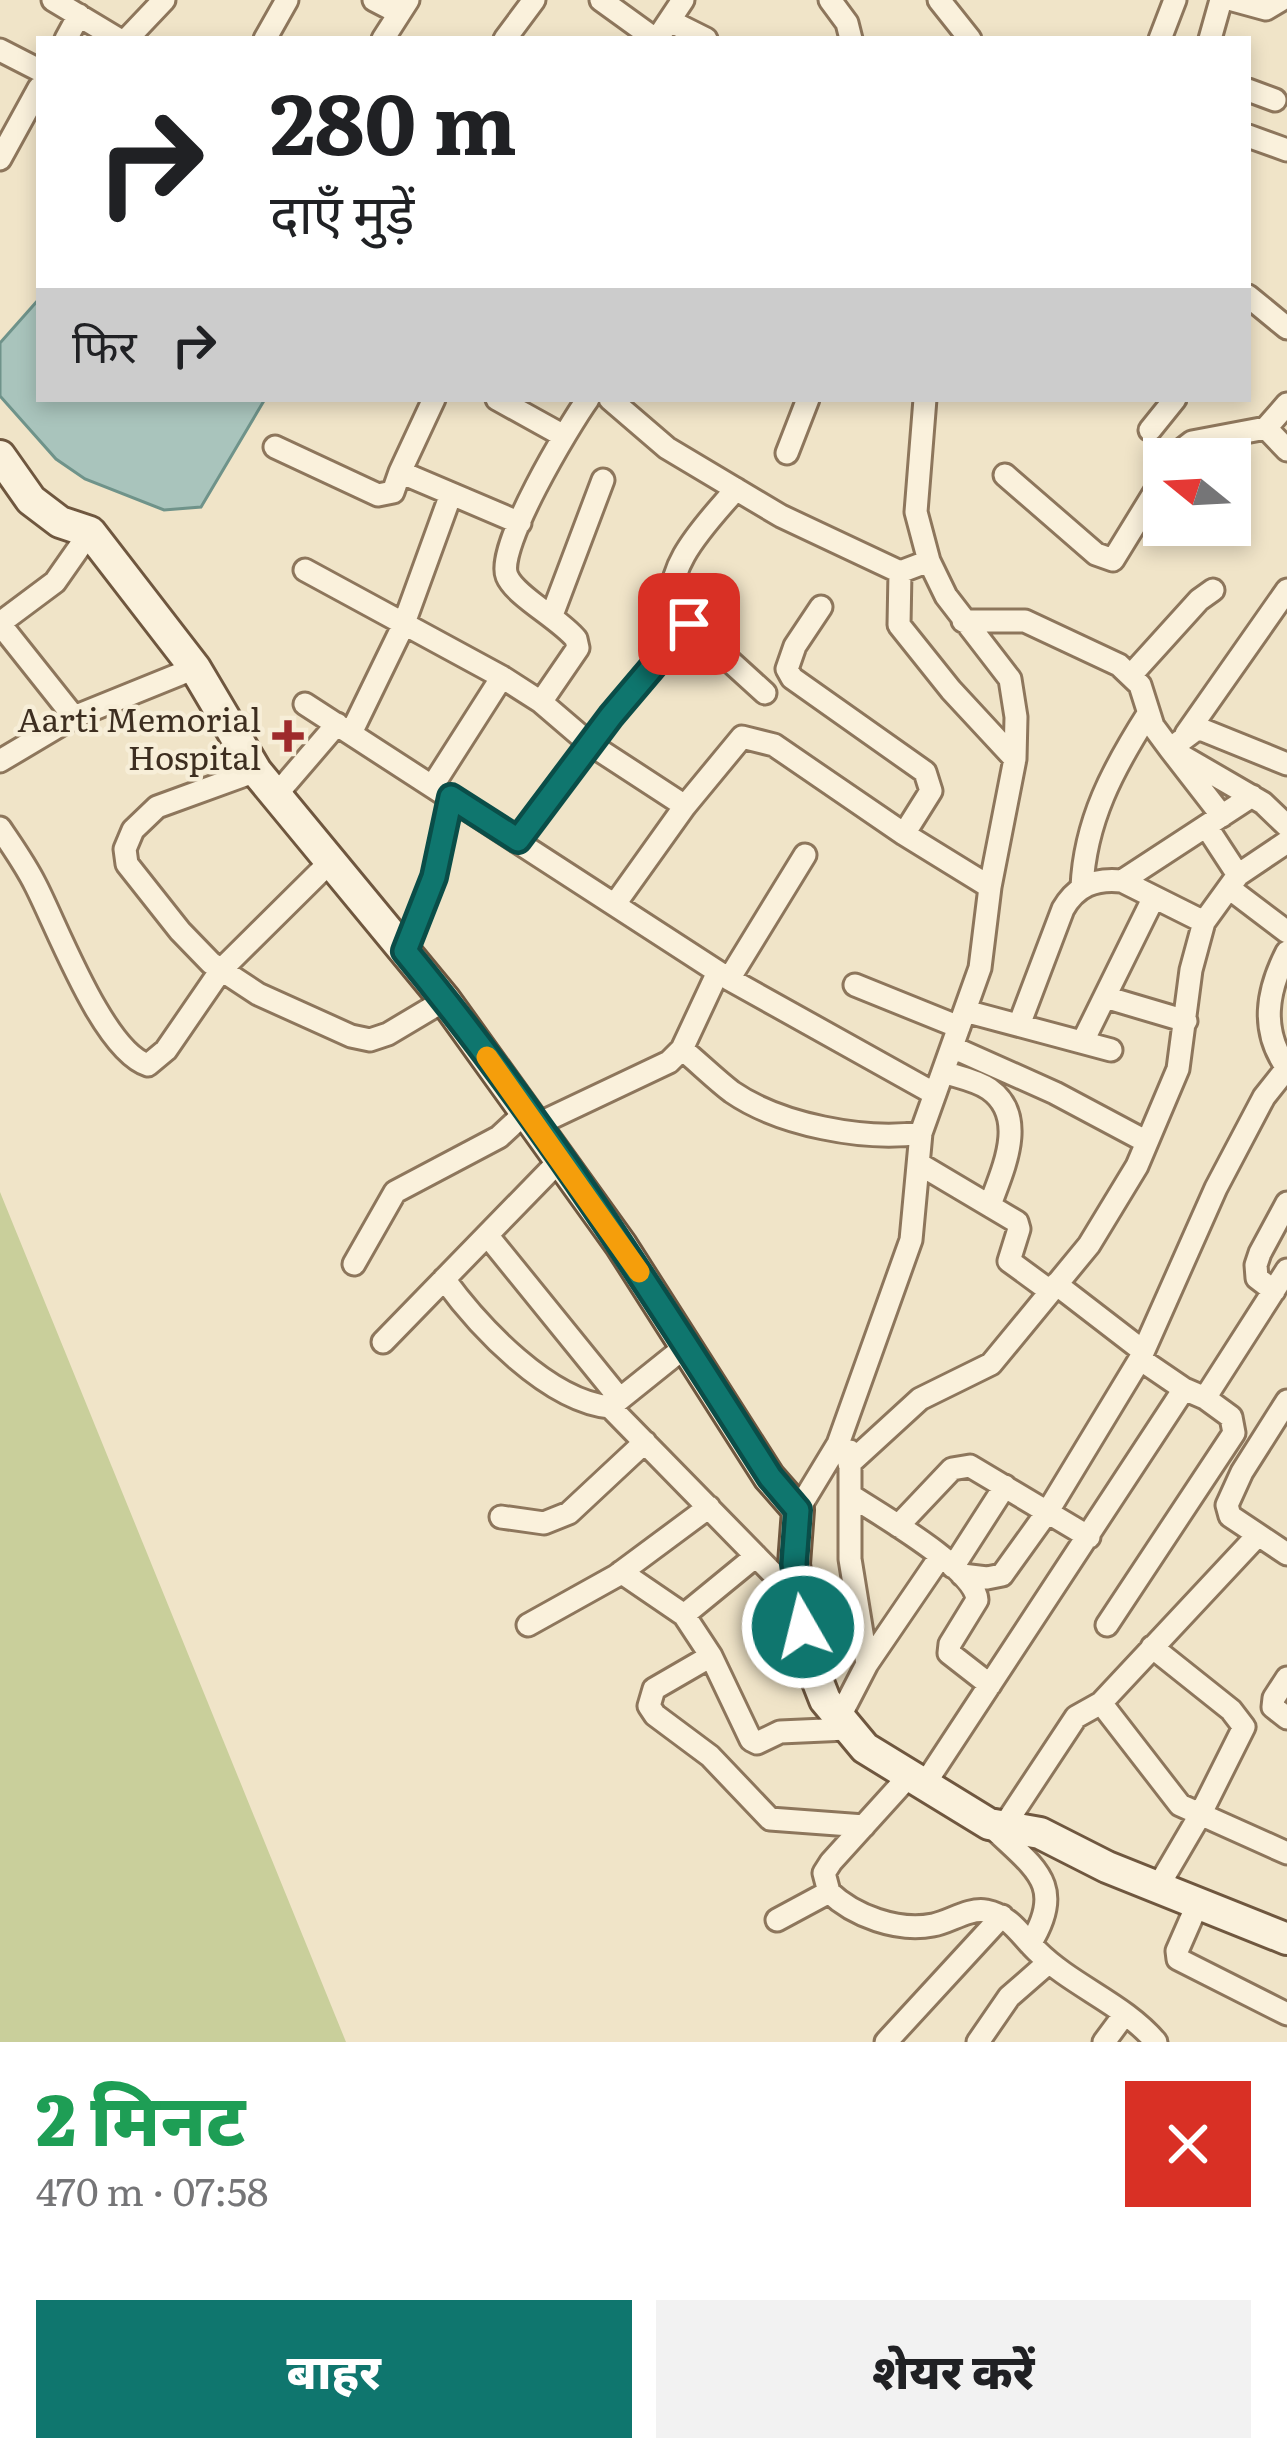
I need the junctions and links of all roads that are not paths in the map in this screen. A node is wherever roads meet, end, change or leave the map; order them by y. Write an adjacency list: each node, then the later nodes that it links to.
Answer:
1 (53, 0): 15 (street)
2 (164, 0): 19 (street)
3 (287, 0): 20 (street)
4 (374, 0): 14 (street)
5 (534, 0): 22 (street)
6 (601, 0): 16 (street)
7 (683, 0): 16 (street)
8 (830, 0): 23 (street)
9 (938, 0): 24 (street)
10 (1175, 0): 25 (street)
11 (1221, 0): 26 (street)
12 (1233, 0): 13 (street)
13 (1280, 0)
14 (404, 7): 21 (street)
15 (79, 15): 17 (street); 18 (street)
16 (661, 33)
17 (68, 36)
18 (113, 36)
19 (130, 36)
20 (267, 36)
21 (385, 36)
22 (507, 36)
23 (850, 36)
24 (965, 36)
25 (1161, 36)
26 (1211, 36)
27 (0, 50): 28 (street)
28 (36, 68)
29 (1251, 91): 31 (street)
30 (36, 93): 34 (street)
31 (1275, 100)
32 (1251, 137): 33 (street)
33 (1287, 150)
34 (0, 159)
35 (1251, 298): 36 (street)
36 (1287, 328)
37 (433, 402): 53 (street)
38 (502, 402): 47 (street)
39 (586, 402): 47 (street)
40 (613, 402): 56 (street)
41 (807, 402): 51 (street)
42 (925, 402): 61 (street)
43 (1173, 402): 46 (street)
44 (1287, 404): 45 (street)
45 (1266, 428): 48 (street); 50 (street)
46 (1150, 430)
47 (562, 435): 59 (street)
48 (1213, 438)
49 (275, 447): 53 (street)
50 (1287, 450)
51 (787, 453)
52 (4, 471): 60 (street)
53 (400, 472): 57 (street)
54 (1005, 475): 58 (street)
55 (603, 480): 67 (street)
56 (736, 489): 63 (street); 70 (street)
57 (452, 494): 59 (street); 71 (street)
58 (1143, 512)
59 (520, 524): 67 (street)
60 (90, 532): 69 (street); 72 (street)
61 (929, 561): 63 (street); 68 (street)
62 (305, 570): 71 (street)
63 (899, 572): 83 (street)
64 (1213, 590): 73 (street)
65 (1287, 590): 81 (street)
66 (820, 607): 94 (street)
67 (552, 615): 76 (street)
68 (963, 621): 73 (street); 83 (street)
69 (0, 624): 79 (street)
70 (689, 624): 75 (street); 82 (street)
71 (403, 626): 74 (street); 80 (street)
72 (195, 668): 79 (street); 86 (street)
73 (1132, 674): 78 (street)
74 (502, 677): 76 (street); 87 (street)
75 (765, 693)
76 (541, 702): 82 (street)
77 (305, 704): 80 (street)
78 (1148, 714): 81 (street); 102 (street)
79 (74, 717): 84 (street)
80 (344, 729): 87 (street); 88 (street)
81 (1178, 741): 85 (street); 89 (street); 91 (street)
82 (590, 744): 90 (street); 95 (street)
83 (1015, 759): 101 (street)
84 (0, 761)
85 (1287, 764)
86 (256, 770): 88 (street); 109 (street)
87 (442, 791): 95 (street); 107 (street)
88 (276, 795): 98 (street)
89 (1252, 796): 91 (street); 92 (street)
90 (685, 806): 94 (street); 104 (street)
91 (1214, 821): 99 (street); 100 (street)
92 (1287, 826)
93 (0, 828): 109 (street)
94 (904, 834): 101 (street)
95 (518, 840): 104 (street)
96 (1287, 842): 100 (street)
97 (805, 855): 110 (street)
98 (331, 861): 107 (street); 109 (street)
99 (1122, 881): 102 (street); 103 (street)
100 (1234, 881): 105 (street); 106 (street)
101 (991, 887): 116 (street)
102 (1082, 887): 115 (street)
103 (1154, 897): 105 (street); 112 (street)
104 (615, 904): 110 (street)
105 (1204, 922): 114 (street)
106 (1287, 932)
107 (405, 951): 113 (street)
108 (1284, 964): 120 (street)
109 (221, 970): 113 (street)
110 (724, 975): 118 (street); 121 (street)
111 (855, 985): 116 (street)
112 (1105, 997): 114 (street); 117 (street)
113 (446, 1000): 122 (street)
114 (1186, 1021): 124 (street)
115 (1019, 1025): 116 (street); 117 (street)
116 (959, 1028): 121 (street); 124 (street)
117 (1083, 1041): 119 (street)
118 (682, 1049): 122 (street); 123 (street)
119 (1111, 1050)
120 (1287, 1068): 137 (street)
121 (939, 1083): 123 (street); 128 (street)
122 (531, 1118): 125 (street); 130 (street)
123 (921, 1132): 126 (street)
124 (1147, 1142): 133 (street)
125 (561, 1159): 129 (street); 136 (street)
126 (921, 1165): 128 (street); 141 (street)
127 (1287, 1203): 134 (street)
128 (990, 1205): 133 (street)
129 (487, 1235): 132 (street); 140 (street)
130 (354, 1264)
131 (1287, 1270): 134 (street)
132 (444, 1279): 135 (street); 140 (street)
133 (1053, 1288): 137 (street); 143 (street)
134 (1274, 1291): 138 (street)
135 (383, 1342)
136 (686, 1346): 140 (street); 147 (street)
137 (1141, 1355): 138 (street); 148 (street)
138 (1195, 1394): 152 (street); 160 (street)
139 (1287, 1401): 151 (street)
140 (615, 1403): 142 (street)
141 (852, 1406): 143 (street); 147 (street)
142 (645, 1442): 146 (street); 149 (street)
143 (849, 1464): 145 (street)
144 (1005, 1486): 148 (street); 150 (street); 155 (street)
145 (850, 1496): 150 (street); 163 (street)
146 (709, 1508): 154 (street); 156 (street)
147 (798, 1510): 157 (street)
148 (1048, 1511): 152 (street); 155 (street)
149 (501, 1517)
150 (898, 1526): 155 (street)
151 (1258, 1535): 153 (street); 161 (street)
152 (1090, 1537): 165 (street)
153 (1287, 1554)
154 (756, 1556): 157 (street); 158 (street)
155 (952, 1566): 163 (street); 165 (street)
156 (621, 1572): 158 (street); 159 (street)
157 (799, 1600): 168 (street)
158 (684, 1615): 162 (street)
159 (528, 1625)
160 (1107, 1625)
161 (1152, 1647): 166 (street); 170 (street)
162 (711, 1656): 168 (street); 172 (street)
163 (867, 1664): 168 (street)
164 (1287, 1678): 167 (street)
165 (990, 1685): 169 (street)
166 (1101, 1703): 170 (street); 171 (street)
167 (1287, 1718)
168 (843, 1724): 169 (street)
169 (916, 1780): 171 (street); 172 (street)
170 (1200, 1815): 173 (street); 174 (street)
171 (997, 1825): 174 (street); 180 (street)
172 (864, 1826): 175 (street)
173 (1287, 1853)
174 (1159, 1885): 176 (street)
175 (829, 1892): 177 (street); 178 (street)
176 (1198, 1903): 179 (street); 183 (street)
177 (1002, 1916): 180 (street); 184 (street)
178 (777, 1920)
179 (1287, 1939)
180 (1030, 1944): 181 (street)
181 (1049, 1962): 182 (street); 185 (street)
182 (1124, 2014): 186 (street); 187 (street)
183 (1287, 2014)
184 (886, 2042)
185 (978, 2042)
186 (1104, 2042)
187 (1156, 2042)

